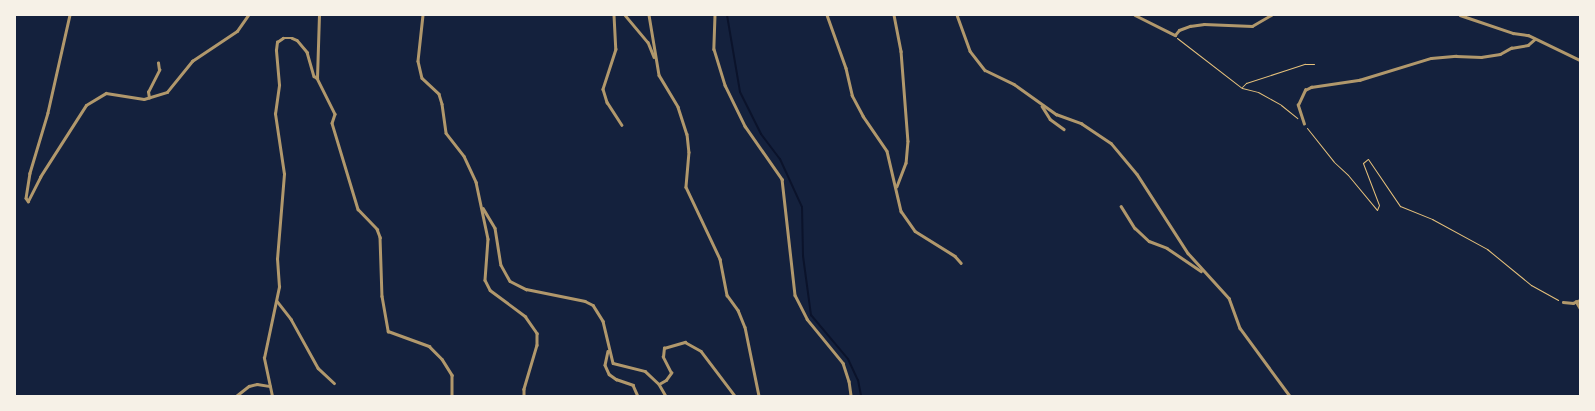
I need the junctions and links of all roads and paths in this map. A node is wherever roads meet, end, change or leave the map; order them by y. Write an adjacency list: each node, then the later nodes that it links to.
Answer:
1 (70, 15): 23 (street)
2 (248, 15): 23 (street)
3 (319, 15): 21 (street)
4 (423, 15): 31 (street)
5 (614, 15): 27 (street)
6 (625, 15): 18 (street)
7 (649, 15): 18 (street)
8 (716, 15): 51 (street)
9 (827, 15): 29 (street)
10 (894, 15): 29 (street)
11 (957, 15): 24 (street)
12 (1136, 15): 15 (street)
13 (1271, 15): 15 (street)
14 (1460, 15): 16 (street)
15 (1175, 35): 22 (path)
16 (1535, 39): 17 (street); 26 (street)
17 (1580, 60)
18 (655, 61): 50 (street)
19 (158, 63): 23 (street)
20 (1314, 64): 22 (path)
21 (318, 78): 35 (street); 45 (street)
22 (1242, 88): 25 (path)
23 (150, 98)
24 (1042, 104): 28 (street); 33 (street)
25 (1297, 118)
26 (1304, 124): 37 (path)
27 (622, 125)
28 (1064, 129)
29 (897, 186): 32 (street)
30 (1121, 206): 33 (street)
31 (482, 207): 39 (street); 46 (street)
32 (961, 263)
33 (1202, 271): 52 (street)
34 (1580, 300): 36 (street)
35 (277, 301): 40 (street); 42 (street)
36 (1576, 301): 37 (street); 38 (street)
37 (1563, 302)
38 (1580, 308)
39 (610, 344): 41 (street); 47 (street)
40 (334, 383)
41 (658, 384): 48 (street); 49 (street)
42 (270, 386): 43 (street); 44 (street)
43 (236, 396)
44 (272, 396)
45 (452, 396)
46 (524, 396)
47 (638, 396)
48 (666, 396)
49 (734, 396)
50 (759, 396)
51 (851, 396)
52 (1290, 396)

